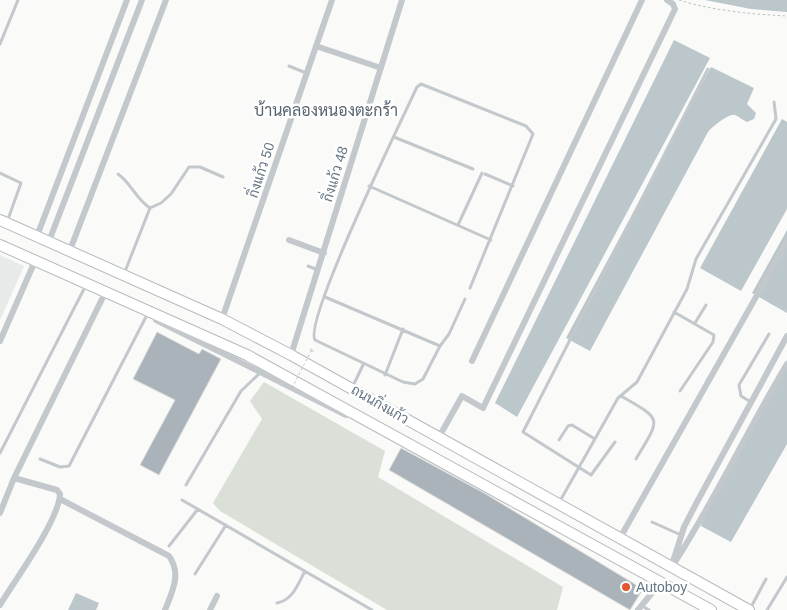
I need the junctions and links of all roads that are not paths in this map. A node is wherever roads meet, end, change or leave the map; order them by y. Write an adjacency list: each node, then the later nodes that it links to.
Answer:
1 (18, 0): 9 (lane)
2 (127, 0): 26 (street)
3 (142, 0): 29 (street)
4 (166, 0): 32 (street)
5 (332, 0): 10 (street, กิ่งแก้ว 50)
6 (402, 0): 12 (street, กิ่งแก้ว 48)
7 (642, 0): 54 (street)
8 (667, 0): 63 (street)
9 (0, 44)
10 (316, 46): 12 (street); 14 (street, กิ่งแก้ว 50)
11 (289, 66): 14 (lane)
12 (381, 68): 33 (street, กิ่งแก้ว 48)
13 (708, 69): 70 (lane)
14 (306, 73): 46 (street, กิ่งแก้ว 50)
15 (774, 102): 44 (lane)
16 (394, 137): 17 (lane); 21 (lane); 22 (lane)
17 (473, 169)
18 (0, 173): 24 (lane)
19 (118, 174): 23 (lane)
20 (223, 177): 23 (lane)
21 (370, 186): 25 (lane); 41 (lane)
22 (513, 186): 25 (lane); 28 (lane)
23 (150, 208): 37 (lane)
24 (3, 222): 26 (main road, ถนนกิ่งแก้ว)
25 (458, 225): 28 (lane)
26 (37, 236): 29 (main road, ถนนกิ่งแก้ว)
27 (289, 240): 33 (street)
28 (491, 240): 39 (lane)
29 (49, 241): 32 (main road, ถนนกิ่งแก้ว)
30 (787, 242): 81 (street)
31 (0, 245): 34 (main road, ถนนกิ่งแก้ว)
32 (70, 250): 37 (main road, ถนนกิ่งแก้ว)
33 (324, 253): 36 (street, กิ่งแก้ว 48)
34 (35, 261): 38 (main road, ถนนกิ่งแก้ว); 51 (street)
35 (308, 266): 36 (lane)
36 (319, 271): 53 (street, กิ่งแก้ว 48)
37 (124, 275): 46 (main road, ถนนกิ่งแก้ว)
38 (86, 285): 40 (main road, ถนนกิ่งแก้ว); 67 (lane)
39 (470, 288)
40 (105, 293): 45 (main road, ถนนกิ่งแก้ว); 71 (street)
41 (325, 297): 48 (lane); 56 (lane)
42 (465, 299): 52 (lane)
43 (706, 305): 47 (lane)
44 (674, 312): 47 (lane); 61 (lane)
45 (147, 314): 57 (main road, ถนนกิ่งแก้ว); 68 (lane)
46 (222, 319): 53 (main road, ถนนกิ่งแก้ว)
47 (695, 322): 60 (lane)
48 (403, 330): 52 (lane); 58 (lane)
49 (769, 334): 62 (lane)
50 (787, 336): 62 (street)
51 (0, 341)
52 (440, 346): 58 (lane)
53 (291, 355): 59 (main road, ถนนกิ่งแก้ว)
54 (472, 361)
55 (787, 364): 83 (street)
56 (364, 365): 58 (lane); 59 (lane)
57 (264, 369): 72 (lane); 88 (main road, ถนนกิ่งแก้ว)
58 (385, 375)
59 (352, 388): 63 (main road, ถนนกิ่งแก้ว)
60 (680, 391)
61 (620, 396): 64 (lane); 69 (lane)
62 (751, 403): 80 (street)
63 (439, 437): 75 (main road, ถนนกิ่งแก้ว)
64 (595, 439): 65 (lane); 70 (lane)
65 (559, 440)
66 (614, 442): 70 (lane)
67 (0, 454)
68 (40, 458)
69 (636, 459)
70 (578, 469): 75 (lane)
71 (14, 478): 73 (street); 77 (street)
72 (186, 485)
73 (60, 499): 91 (street); 93 (street)
74 (182, 500): 76 (lane)
75 (558, 504): 81 (main road, ถนนกิ่งแก้ว)
76 (198, 509): 79 (lane); 82 (lane)
77 (0, 513)
78 (652, 522): 80 (lane)
79 (226, 525): 84 (lane); 85 (lane)
80 (682, 535): 83 (street)
81 (620, 538): 83 (main road, ถนนกิ่งแก้ว)
82 (169, 546)
83 (670, 569): 98 (main road, ถนนกิ่งแก้ว)
84 (305, 571): 90 (lane); 95 (lane)
85 (195, 574)
86 (787, 577): 99 (lane)
87 (766, 579): 98 (lane)
88 (660, 582): 92 (street); 97 (main road, ถนนกิ่งแก้ว)
89 (217, 596): 94 (street)
90 (277, 602)
91 (0, 605)
92 (640, 608): 96 (lane)
93 (165, 610)
94 (210, 610)
95 (372, 610)
96 (649, 610)
97 (711, 610)
98 (749, 610)
99 (768, 610)

